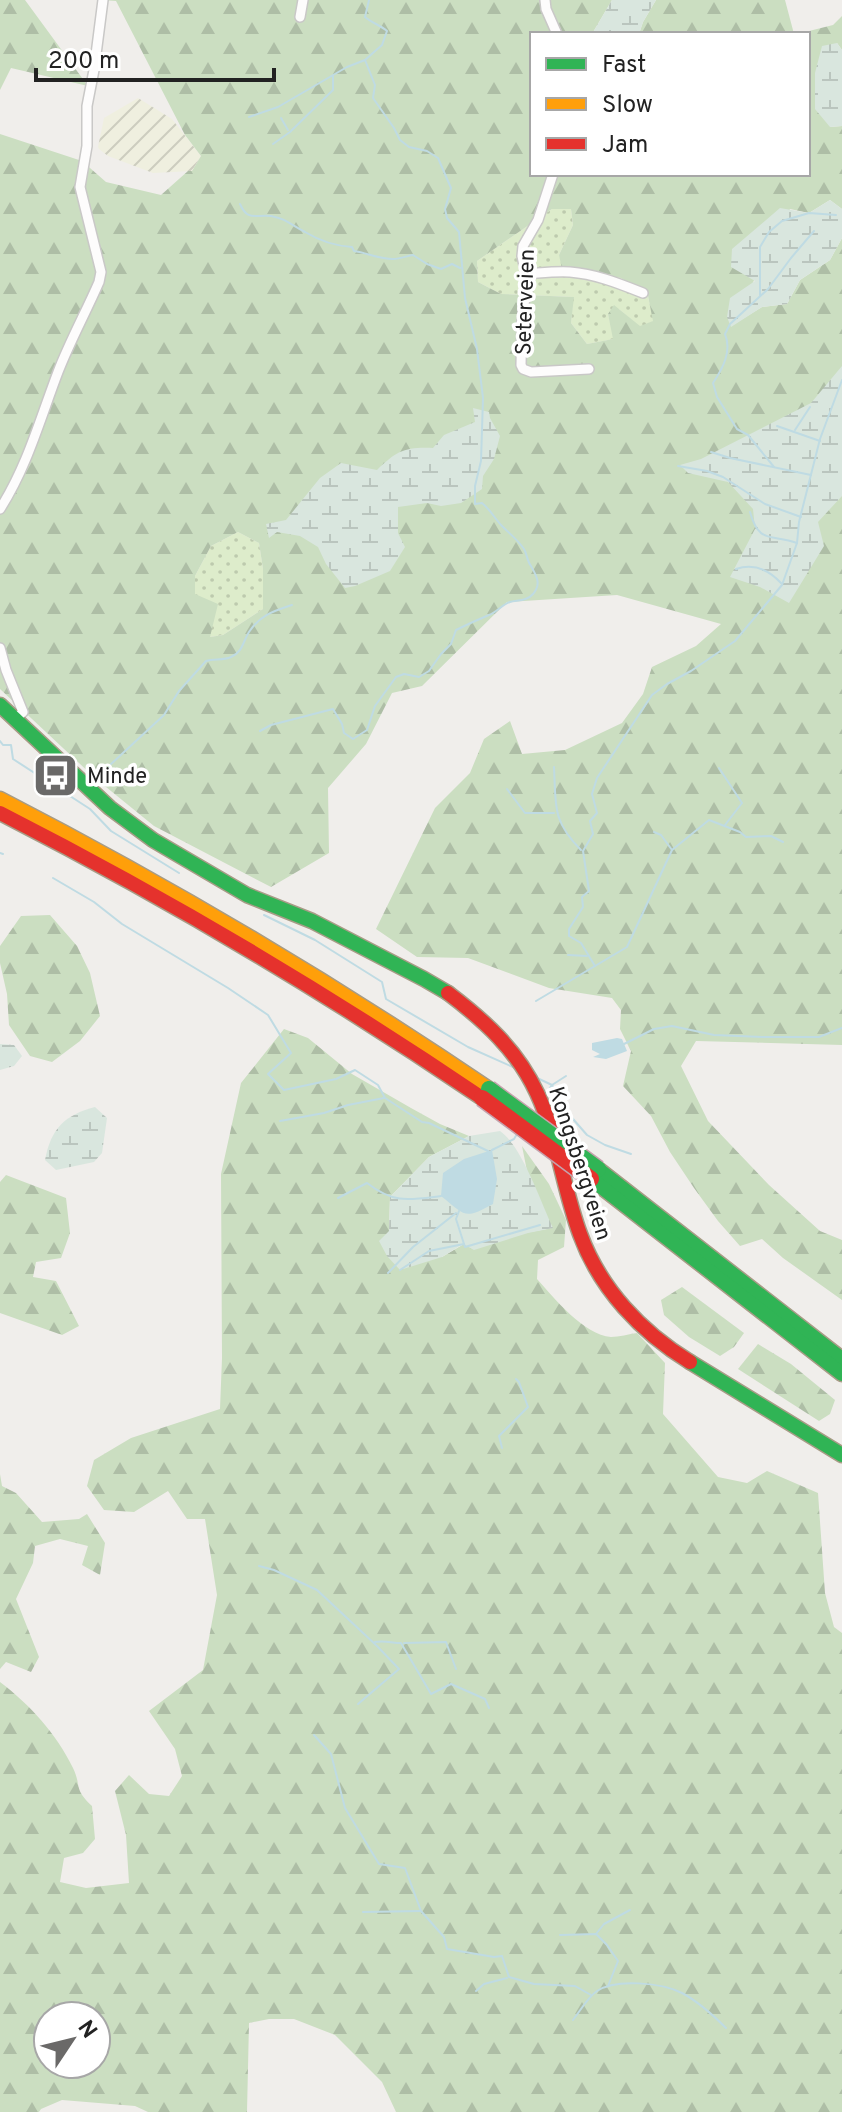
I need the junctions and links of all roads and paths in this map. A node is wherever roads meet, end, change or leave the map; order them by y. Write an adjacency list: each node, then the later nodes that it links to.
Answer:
1 (103, 0): 10 (street)
2 (303, 0): 4 (street)
3 (545, 0): 5 (street)
4 (300, 17)
5 (556, 32)
6 (552, 176): 7 (street, Seterveien)
7 (526, 274): 8 (street); 9 (street, Seterveien)
8 (643, 293)
9 (589, 369)
10 (0, 509)
11 (0, 648): 13 (street)
12 (0, 705): 13 (main road, Kongsbergveien)
13 (19, 716): 20 (main road, Kongsbergveien)
14 (0, 799): 16 (main road)
15 (0, 813): 16 (main road)
16 (485, 1094): 17 (main road, bridge)
17 (595, 1174): 18 (main road); 19 (main road)
18 (842, 1359)
19 (842, 1374)
20 (842, 1455)

